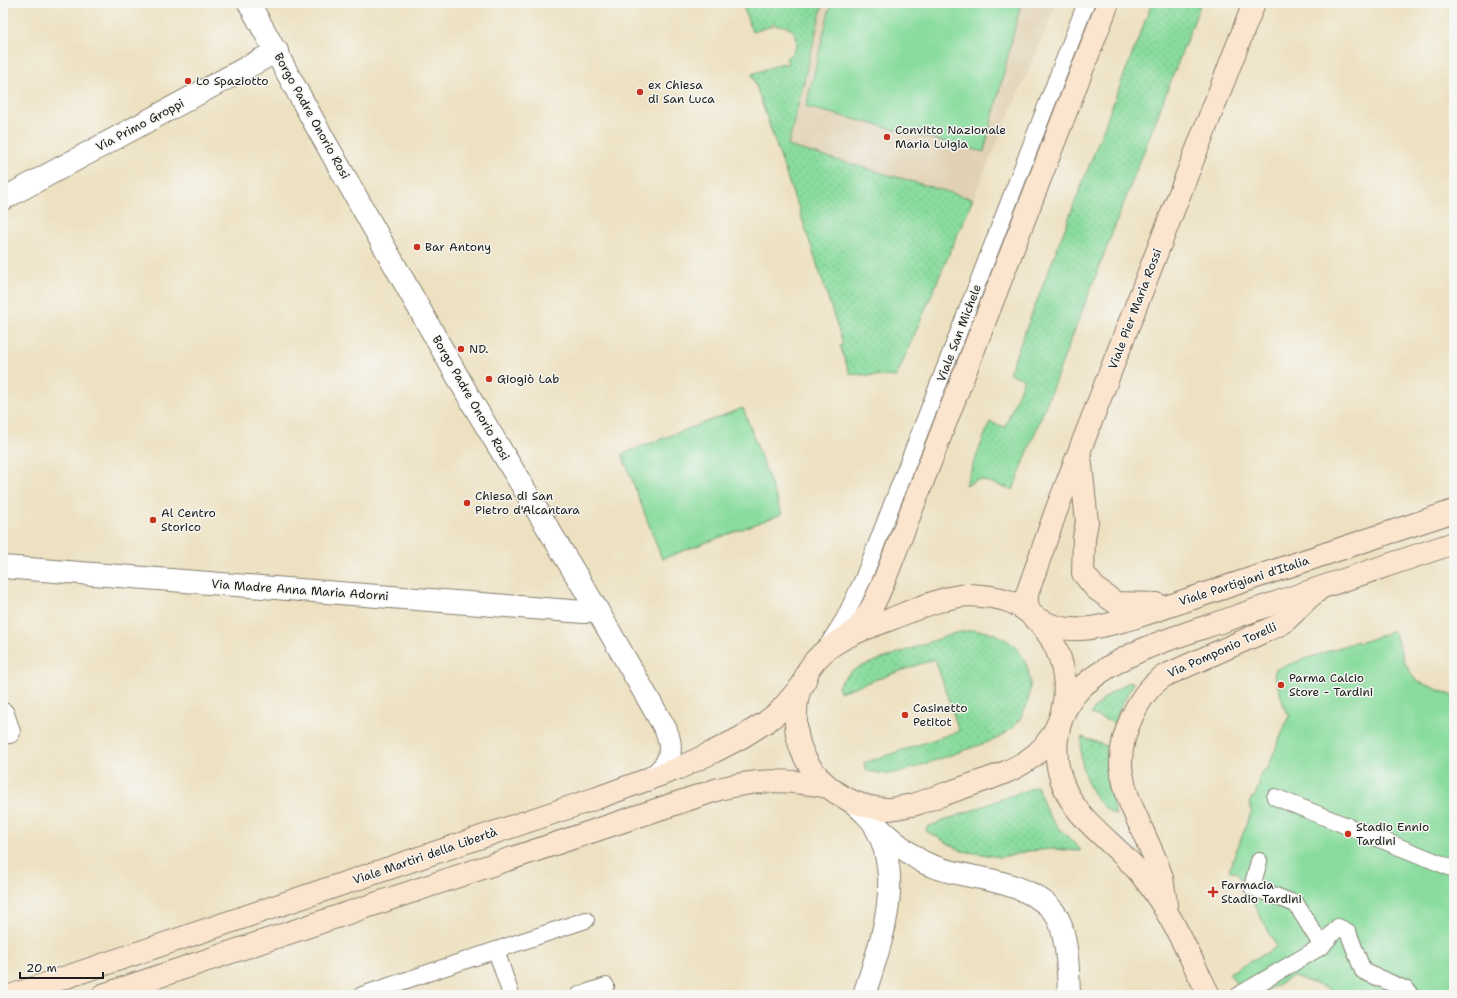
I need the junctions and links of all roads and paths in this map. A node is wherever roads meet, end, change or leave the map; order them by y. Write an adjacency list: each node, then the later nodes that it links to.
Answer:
1 (249, 3): 5 (street, Borgo Padre Onorio Rosi)
2 (1086, 3): 16 (lane, Viale San Michele)
3 (1108, 3): 15 (main road, Viale San Michele)
4 (1254, 3): 7 (main road, Viale Pier Maria Rossi)
5 (277, 51): 6 (street, Via Primo Groppi); 13 (street, Borgo Padre Onorio Rosi)
6 (3, 199)
7 (1079, 453): 12 (main road); 14 (main road, Viale Pier Maria Rossi)
8 (1454, 511): 12 (main road, Viale Partigiani d'Italia)
9 (1454, 543): 11 (main road)
10 (3, 567): 13 (street, Via Madre Anna Maria Adorni)
11 (1341, 581): 17 (main road); 26 (main road, Via Pomponio Torelli)
12 (1172, 605): 14 (main road, Viale Partigiani d'Italia)
13 (596, 608): 18 (street, Borgo Padre Onorio Rosi)
14 (1033, 616): 15 (main road); 17 (main road)
15 (847, 637): 16 (main road, Viale Martiri della Libertà)
16 (810, 670): 18 (main road, Viale Martiri della Libertà); 19 (main road)
17 (1062, 716): 21 (main road); 26 (main road, Via Pomponio Torelli)
18 (641, 783): 30 (main road, Viale Martiri della Libertà)
19 (828, 787): 21 (main road); 31 (main road)
20 (1275, 798): 24 (lane)
21 (849, 800): 22 (street)
22 (873, 822): 35 (street); 36 (street)
23 (1259, 861): 27 (lane)
24 (1454, 869)
25 (586, 920): 28 (lane)
26 (1173, 922): 37 (main road, Via Pomponio Torelli)
27 (1322, 946): 38 (lane); 39 (lane)
28 (496, 950): 32 (lane); 33 (lane)
29 (606, 986): 34 (lane)
30 (13, 995)
31 (103, 995)
32 (362, 995)
33 (511, 995)
34 (579, 995)
35 (864, 995)
36 (1069, 995)
37 (1209, 995)
38 (1238, 995)
39 (1410, 995)

